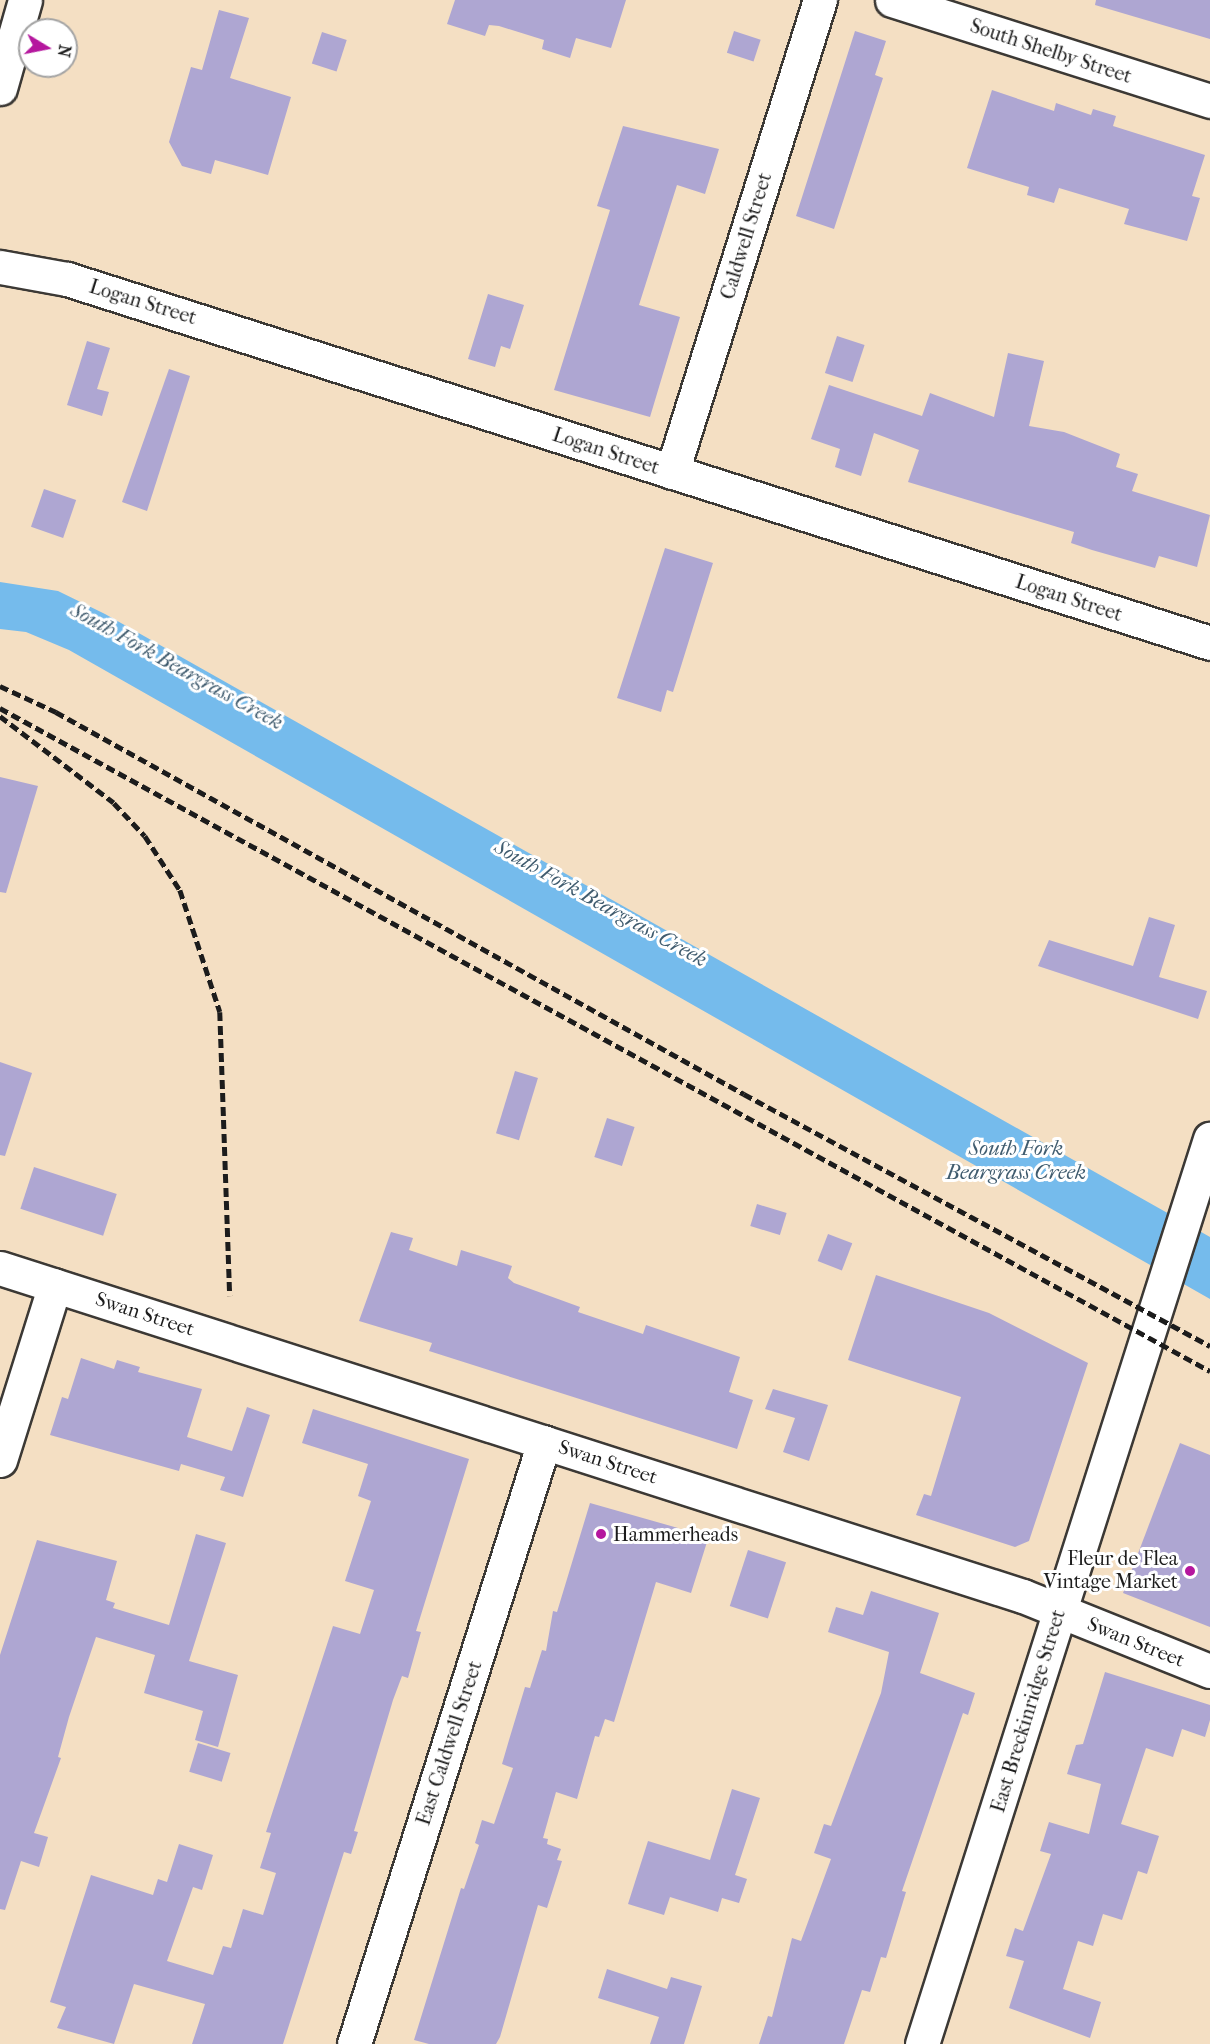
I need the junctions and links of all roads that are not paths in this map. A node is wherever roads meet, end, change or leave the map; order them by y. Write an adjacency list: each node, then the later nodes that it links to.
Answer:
1 (25, 0): 4 (street)
2 (820, 0): 7 (street, Caldwell Street)
3 (892, 0): 5 (street, South Shelby Street)
4 (0, 88)
5 (1210, 101)
6 (0, 267): 7 (street, Logan Street)
7 (672, 472): 8 (street, Logan Street)
8 (1210, 643)
9 (1210, 1139): 14 (street, East Breckinridge Street)
10 (0, 1268): 11 (street, Swan Street)
11 (55, 1285): 12 (street, Swan Street); 13 (street)
12 (544, 1442): 14 (street, Swan Street); 16 (street, East Caldwell Street)
13 (0, 1460)
14 (1059, 1611): 15 (street, Swan Street); 17 (street, East Breckinridge Street)
15 (1210, 1671)
16 (354, 2044)
17 (922, 2044)

